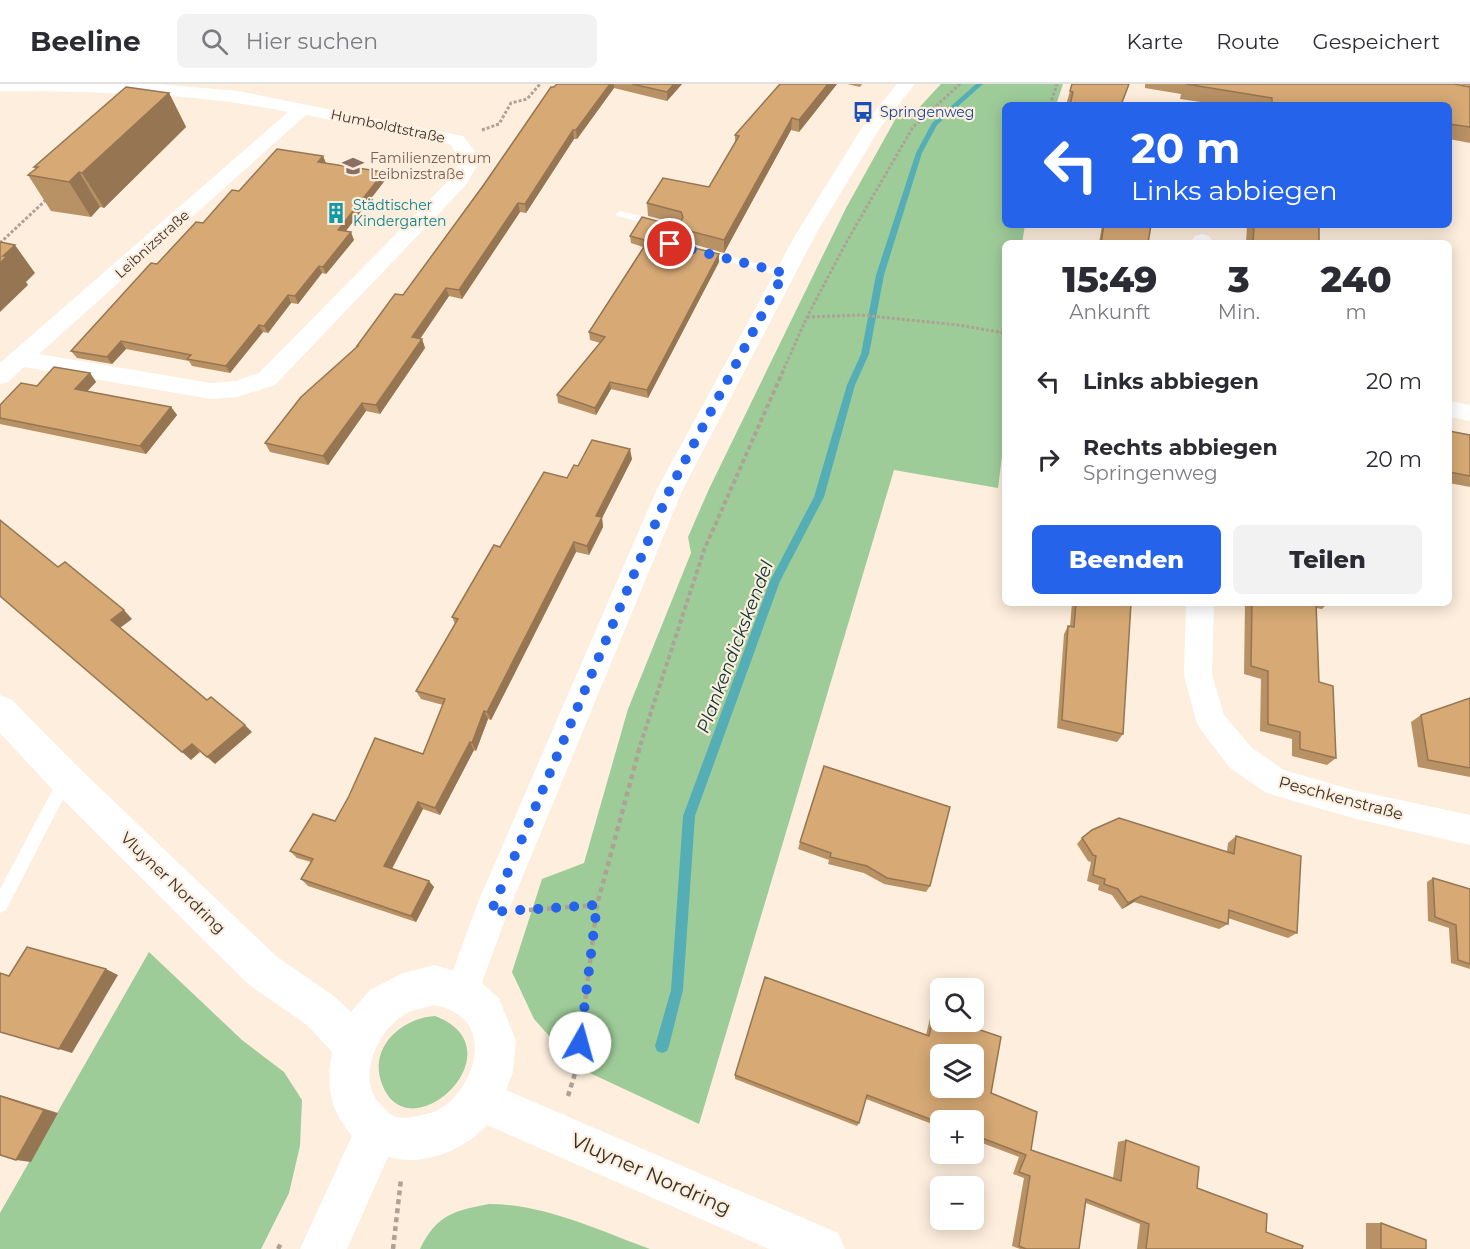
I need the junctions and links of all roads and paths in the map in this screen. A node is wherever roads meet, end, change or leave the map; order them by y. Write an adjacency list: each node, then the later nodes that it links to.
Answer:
1 (540, 84): 8 (path)
2 (906, 84): 12 (street)
3 (960, 84): 13 (path)
4 (1057, 84): 6 (path)
5 (0, 86): 7 (street, Humboldtstraße)
6 (1051, 102)
7 (302, 109): 8 (street, Humboldtstraße); 15 (street, Leibnizstraße)
8 (456, 140): 15 (street, Humboldtstraße)
9 (52, 194): 11 (path)
10 (620, 214): 12 (lane)
11 (0, 243)
12 (784, 273): 25 (street)
13 (807, 317): 14 (path); 24 (path)
14 (1002, 332)
15 (22, 359): 16 (street, Leibnizstraße)
16 (0, 376)
17 (1452, 410): 18 (street)
18 (1470, 413)
19 (1200, 606): 22 (street, Peschkenstraße)
20 (0, 710): 21 (street, Vluyner Nordring)
21 (66, 779): 23 (lane); 27 (street, Vluyner Nordring)
22 (1470, 830)
23 (0, 905)
24 (597, 905): 25 (path); 29 (path)
25 (491, 912): 26 (street)
26 (462, 992): 27 (street); 28 (street)
27 (354, 1046): 30 (street)
28 (480, 1100): 29 (street, Vluyner Nordring); 30 (street)
29 (556, 1132): 33 (street, Vluyner Nordring)
30 (391, 1136): 31 (street); 32 (path)
31 (323, 1249)
32 (393, 1249)
33 (822, 1249)

